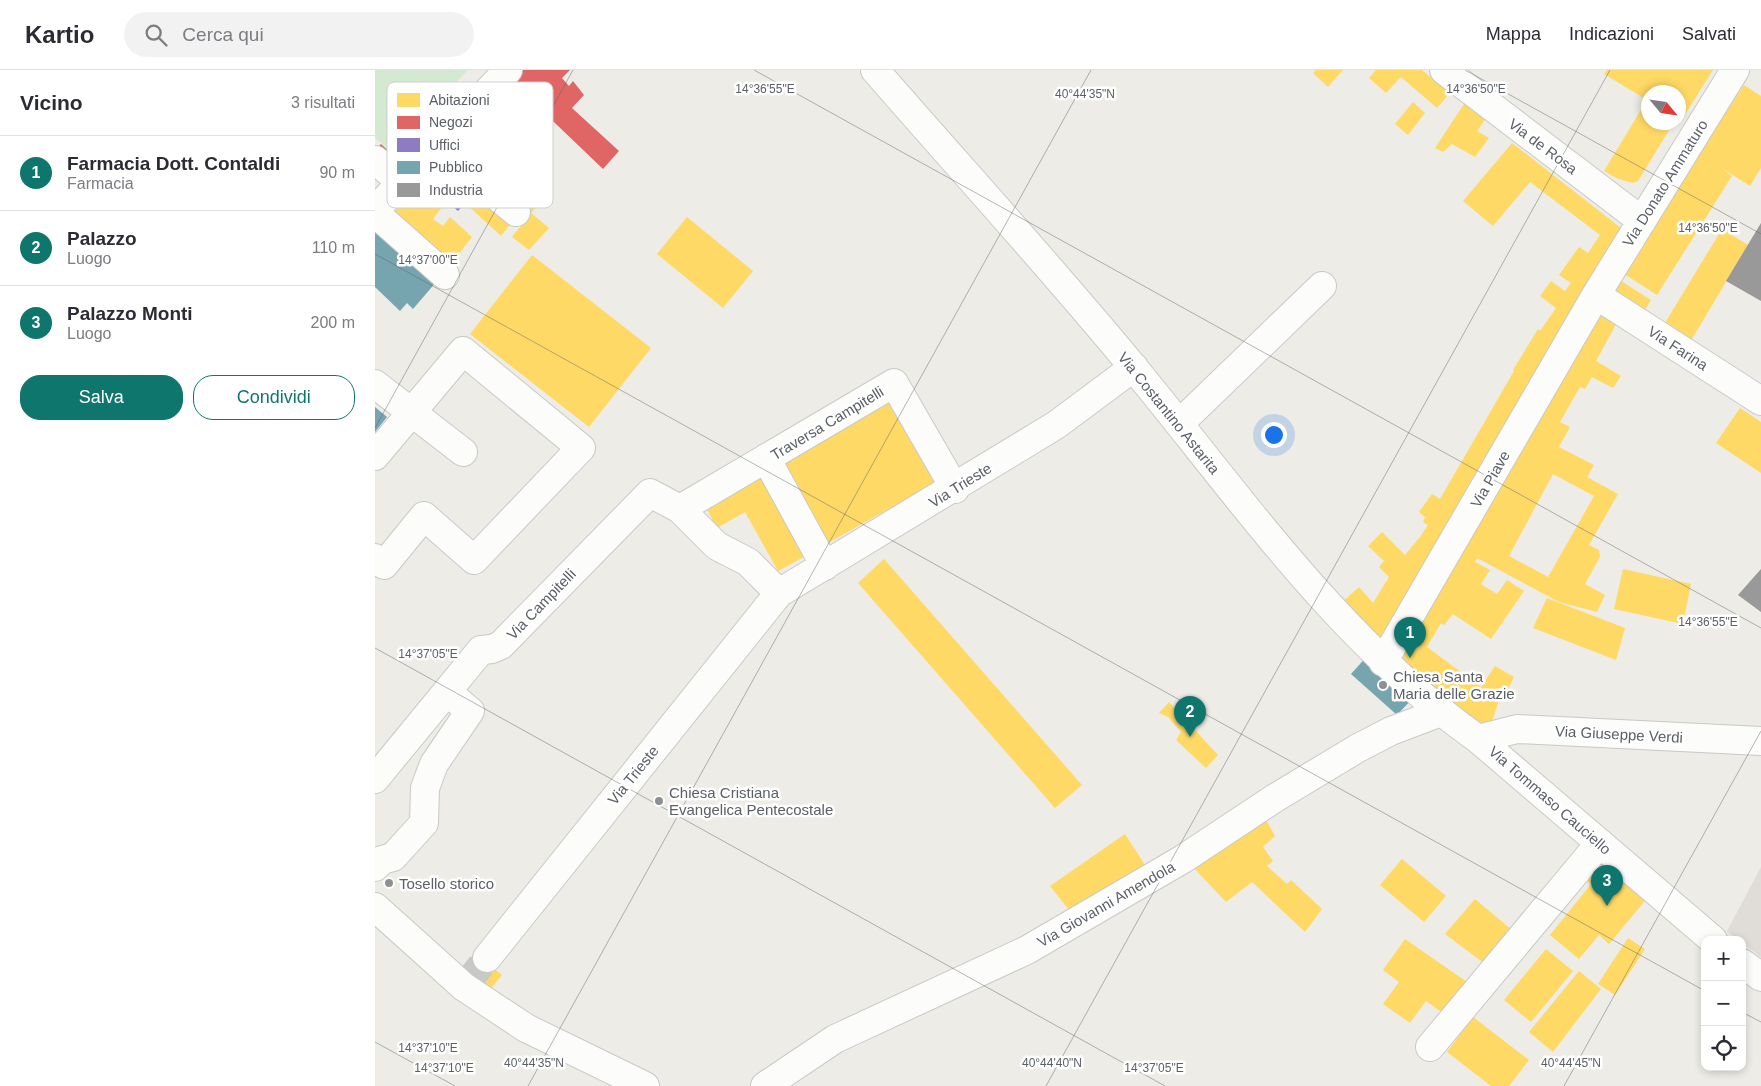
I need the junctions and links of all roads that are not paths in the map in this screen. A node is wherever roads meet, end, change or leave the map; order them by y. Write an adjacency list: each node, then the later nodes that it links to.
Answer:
1 (508, 70): 5 (street)
2 (875, 70): 16 (street, Via Costantino Astarita)
3 (1444, 70): 12 (street, Via de Rosa)
4 (1735, 70): 12 (street, Via Donato Ammaturo)
5 (498, 82)
6 (375, 160): 7 (street)
7 (387, 170)
8 (387, 198): 10 (street)
9 (512, 208): 11 (street)
10 (375, 212): 13 (street)
11 (517, 212)
12 (1642, 221): 15 (street, Via Donato Ammaturo)
13 (445, 275)
14 (1322, 286): 20 (street)
15 (1596, 295): 18 (street, Via Farina); 29 (street, Via Piave)
16 (1133, 367): 20 (street, Via Costantino Astarita); 24 (street, Via Trieste)
17 (375, 384): 19 (street)
18 (1761, 401)
19 (410, 412): 21 (street); 22 (street); 26 (street)
20 (1179, 424): 29 (street, Via Costantino Astarita)
21 (463, 452)
22 (375, 456)
23 (766, 458): 24 (street, Traversa Campitelli); 25 (street, Traversa Campitelli); 27 (street)
24 (955, 489): 27 (street, Via Trieste)
25 (680, 509): 28 (street); 30 (street, Via Campitelli)
26 (375, 558)
27 (825, 566): 28 (street, Via Trieste)
28 (779, 593): 39 (street, Via Trieste)
29 (1383, 662): 31 (street, Via Costantino Astarita)
30 (447, 692): 34 (street, Via Campitelli); 36 (street)
31 (1441, 712): 32 (street, Via Costantino Astarita); 44 (street, Via Giovanni Amendola)
32 (1478, 739): 33 (street, Via Giuseppe Verdi); 35 (street, Via Tommaso Cauciello)
33 (1761, 740)
34 (375, 779)
35 (1600, 844): 38 (street, Via Tommaso Cauciello); 42 (street)
36 (375, 867)
37 (375, 907): 43 (street)
38 (1708, 936)
39 (487, 958)
40 (1746, 966): 41 (street)
41 (1761, 977)
42 (1430, 1047)
43 (645, 1086)
44 (765, 1086)

